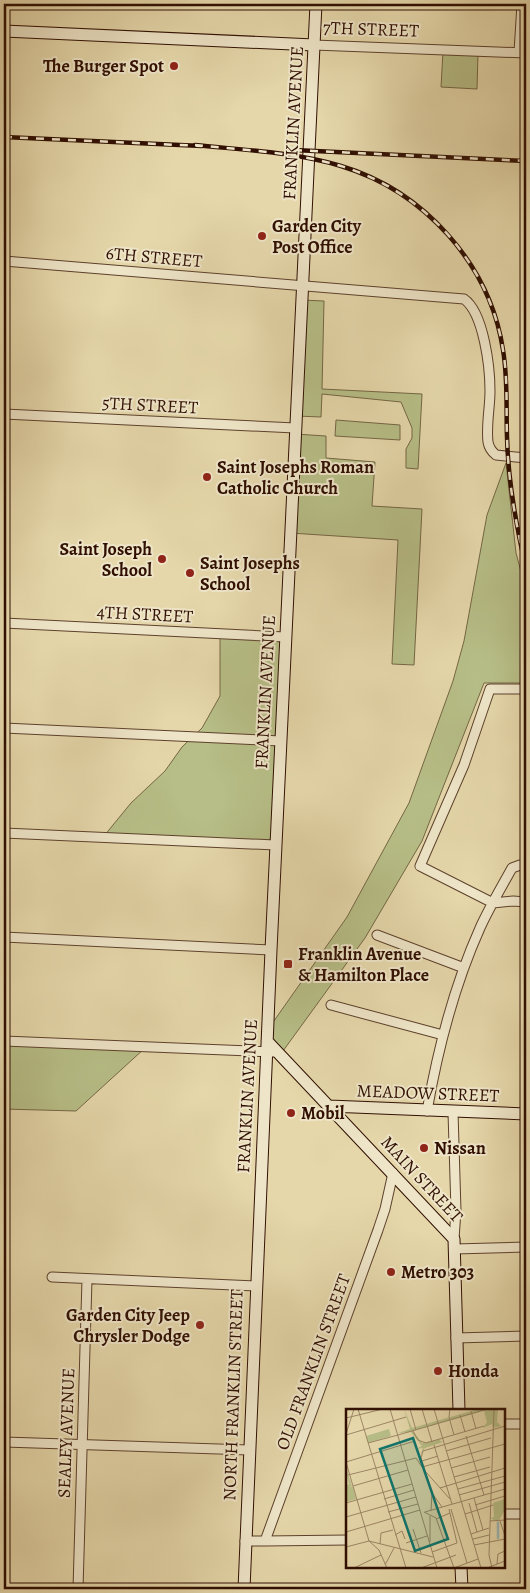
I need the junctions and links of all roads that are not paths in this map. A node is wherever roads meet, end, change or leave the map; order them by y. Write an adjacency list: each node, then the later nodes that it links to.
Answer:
1 (316, 4): 4 (main road, FRANKLIN AVENUE)
2 (522, 4): 5 (street)
3 (4, 31): 4 (main road, 7TH STREET)
4 (314, 45): 5 (street, 7TH STREET); 7 (main road, FRANKLIN AVENUE)
5 (523, 52)
6 (4, 261): 7 (street, 6TH STREET)
7 (302, 286): 9 (main road, FRANKLIN AVENUE); 10 (street, 6TH STREET)
8 (4, 414): 9 (street, 5TH STREET)
9 (296, 428): 12 (main road, FRANKLIN AVENUE)
10 (526, 458)
11 (4, 623): 12 (street, 4TH STREET)
12 (286, 637): 15 (main road, FRANKLIN AVENUE)
13 (526, 690): 20 (street)
14 (4, 728): 15 (street)
15 (280, 741): 17 (main road, FRANKLIN AVENUE)
16 (4, 833): 17 (street)
17 (275, 845): 23 (main road, FRANKLIN AVENUE)
18 (526, 868): 20 (street)
19 (526, 902): 20 (street)
20 (493, 903): 24 (street)
21 (377, 935): 24 (street)
22 (4, 937): 23 (street)
23 (270, 950): 28 (main road, FRANKLIN AVENUE)
24 (464, 968): 26 (street)
25 (331, 1005): 26 (street)
26 (443, 1035): 30 (street)
27 (4, 1040): 28 (street)
28 (270, 1048): 29 (main road, MAIN STREET); 34 (main road, FRANKLIN AVENUE)
29 (329, 1106): 30 (main road, MEADOW STREET); 33 (main road, MAIN STREET)
30 (427, 1111): 31 (main road, MEADOW STREET)
31 (453, 1112): 32 (main road, MEADOW STREET); 35 (street)
32 (526, 1114)
33 (392, 1173): 35 (main road, MAIN STREET); 52 (street, OLD FRANKLIN STREET)
34 (259, 1202): 39 (main road, NORTH FRANKLIN STREET)
35 (454, 1244): 36 (street); 41 (main road, MAIN STREET)
36 (526, 1247)
37 (52, 1277): 38 (street)
38 (87, 1279): 39 (street); 46 (street, SEALEY AVENUE)
39 (256, 1286): 47 (main road, NORTH FRANKLIN STREET)
40 (526, 1336): 41 (street)
41 (456, 1338): 42 (main road, MAIN STREET)
42 (459, 1409)
43 (505, 1424): 44 (street)
44 (526, 1424)
45 (4, 1442): 46 (street)
46 (82, 1445): 47 (street); 54 (street, SEALEY AVENUE)
47 (249, 1450): 51 (main road, NORTH FRANKLIN STREET)
48 (505, 1514): 49 (street)
49 (526, 1514)
50 (346, 1540): 52 (street)
51 (245, 1541): 52 (street); 55 (main road, NORTH FRANKLIN STREET)
52 (265, 1541)
53 (461, 1568): 56 (main road)
54 (78, 1589)
55 (244, 1589)
56 (462, 1589)

